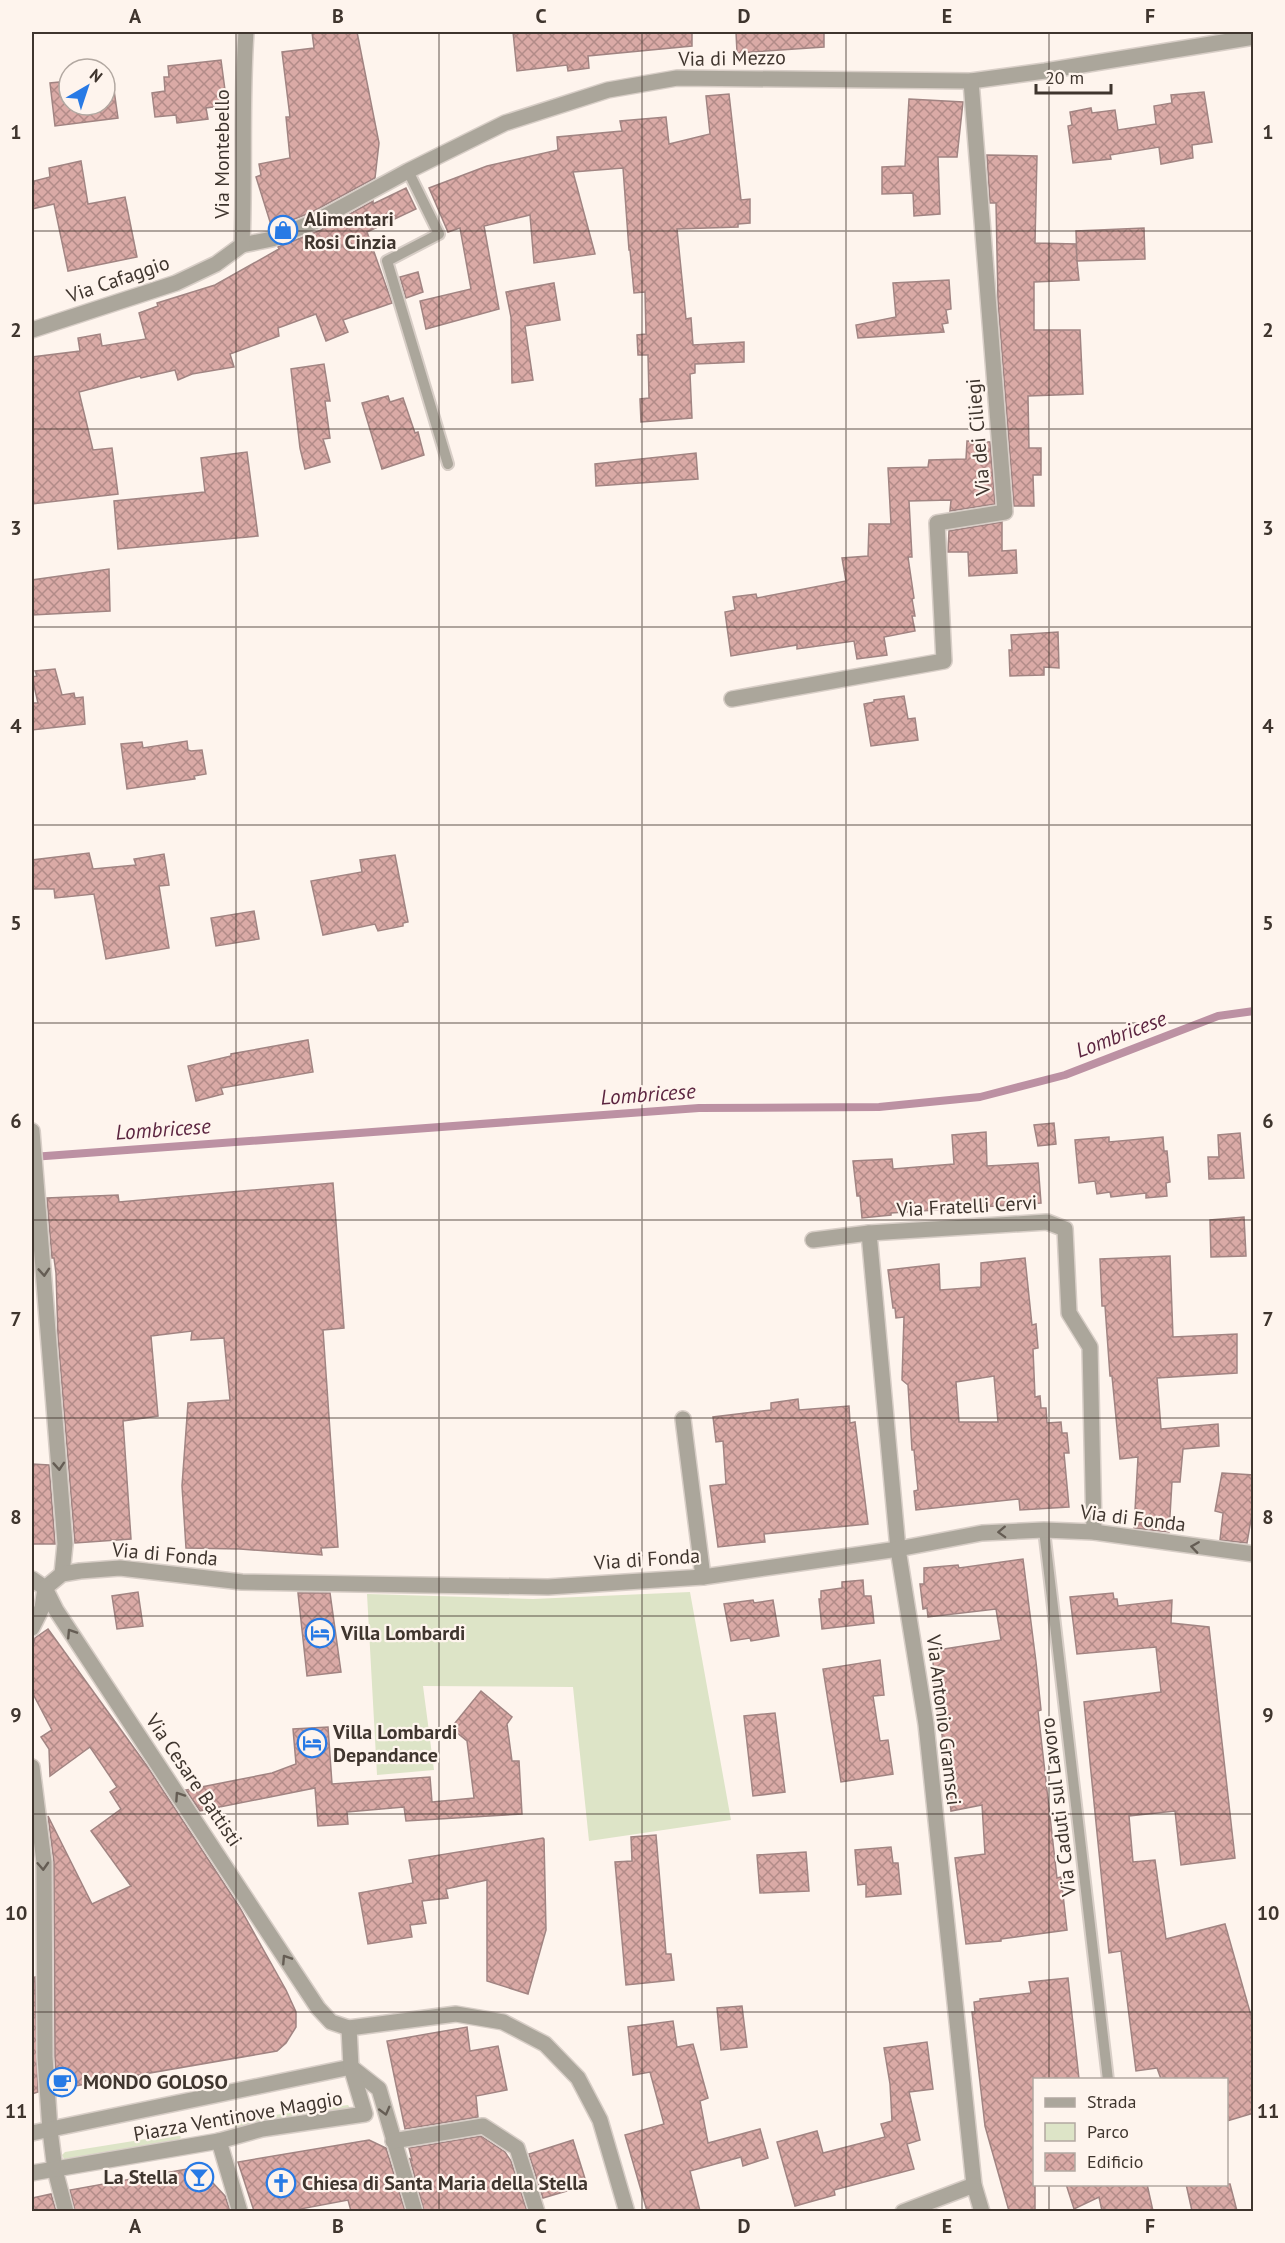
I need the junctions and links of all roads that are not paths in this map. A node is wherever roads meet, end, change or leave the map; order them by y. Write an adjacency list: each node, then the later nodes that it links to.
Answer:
1 (246, 32): 5 (street, Via Montebello)
2 (1254, 37): 3 (street, Via di Mezzo)
3 (971, 81): 4 (street, Via di Mezzo); 9 (street, Via dei Ciliegi)
4 (408, 171): 5 (street, Via di Mezzo); 8 (lane)
5 (242, 245): 6 (street, Via Montebello)
6 (216, 264): 7 (street, Via Cafaggio)
7 (32, 330)
8 (448, 464)
9 (732, 699)
10 (33, 1138): 18 (street, one-way to 18)
11 (868, 1233): 12 (street, Via Fratelli Cervi); 15 (street, Via Fratelli Cervi); 16 (street, Via Antonio Gramsci)
12 (813, 1240)
13 (683, 1419): 19 (street)
14 (1044, 1530): 15 (street, Via di Fonda); 16 (street, Via di Fonda, one-way to 16); 26 (lane, Via Caduti sul Lavoro)
15 (1094, 1532): 17 (street, Via di Fonda, one-way to 15)
16 (898, 1549): 19 (street, Via di Fonda); 33 (street, Via Antonio Gramsci)
17 (1254, 1554)
18 (62, 1574): 19 (street, Via di Fonda); 21 (street)
19 (703, 1577)
20 (32, 1579): 21 (street, Via Cesare Battisti)
21 (45, 1588): 22 (street); 24 (street, Via Cesare Battisti, one-way to 21)
22 (32, 1628)
23 (32, 1767): 27 (street, one-way to 27)
24 (349, 2028): 25 (street); 38 (street)
25 (351, 2067): 27 (street, Piazza Ventinove Maggio); 29 (street, Piazza Ventinove Maggio); 30 (street, one-way to 30)
26 (1108, 2078)
27 (50, 2130): 28 (street, Piazza Ventinove Maggio); 31 (street)
28 (32, 2133)
29 (219, 2141): 31 (street, Piazza Ventinove Maggio); 35 (street)
30 (393, 2141): 36 (street); 37 (street)
31 (55, 2170): 32 (street, Piazza Ventinove Maggio); 34 (street)
32 (32, 2173)
33 (974, 2185): 39 (street); 40 (street, Via Antonio Gramsci)
34 (66, 2211)
35 (240, 2211)
36 (415, 2211)
37 (537, 2211)
38 (627, 2211)
39 (903, 2211)
40 (982, 2211)

